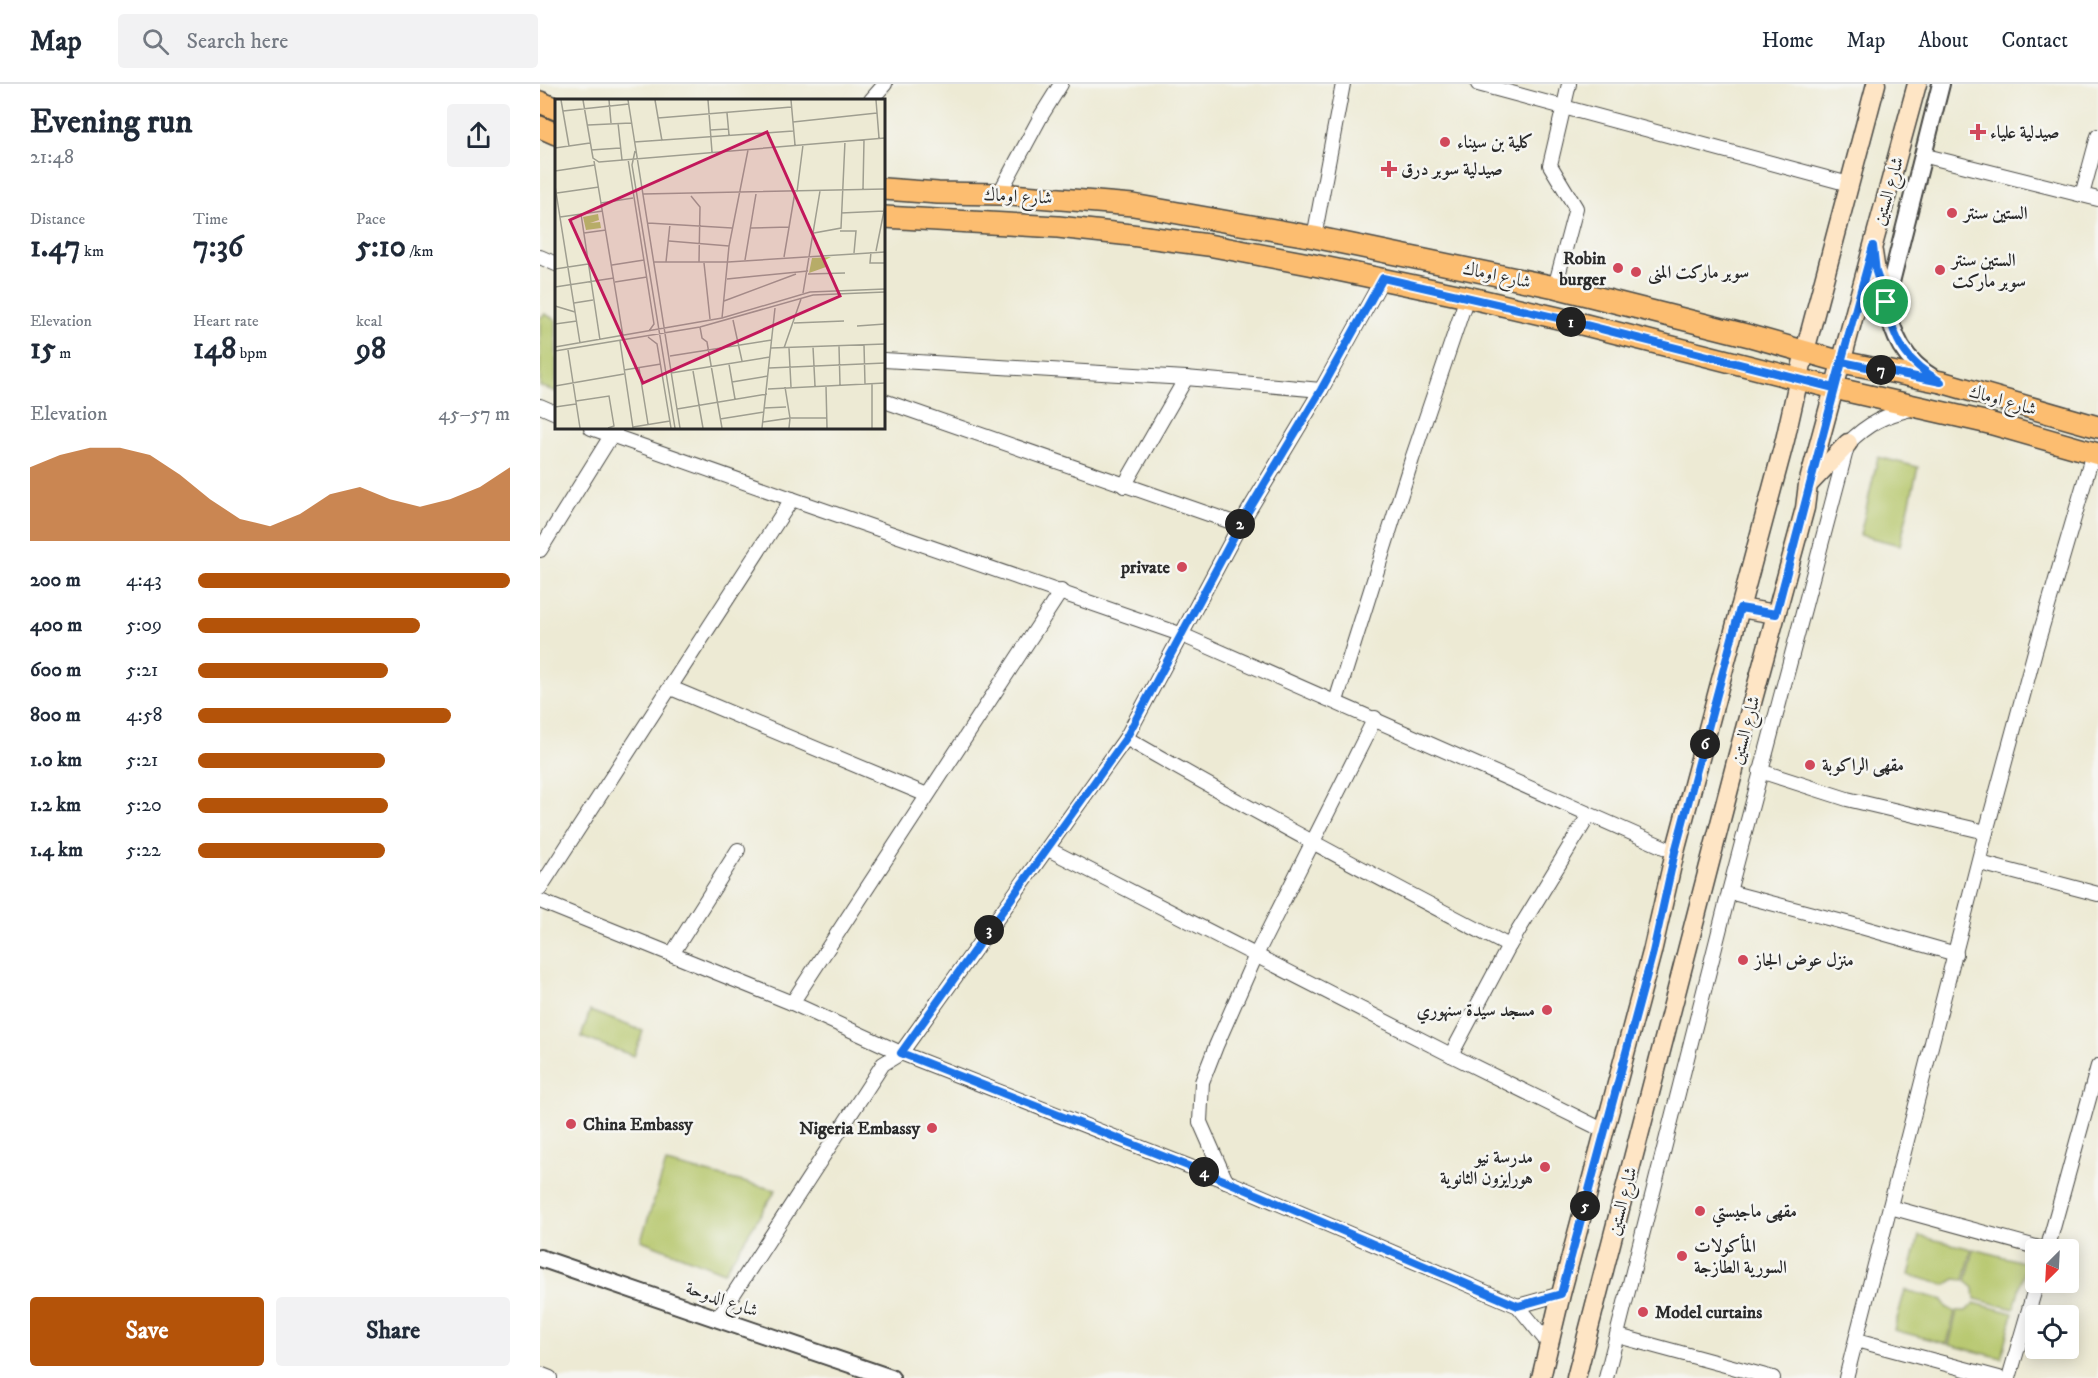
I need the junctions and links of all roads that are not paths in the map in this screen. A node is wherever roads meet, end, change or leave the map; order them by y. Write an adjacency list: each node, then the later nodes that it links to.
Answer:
1 (885, 84): 9 (street)
2 (1061, 84): 19 (street)
3 (1343, 84): 23 (street)
4 (1478, 84): 11 (street)
5 (1569, 84): 11 (street)
6 (1876, 84): 17 (main road, شارع الستين)
7 (1917, 84): 24 (main road, شارع الستين)
8 (1941, 84): 16 (street)
9 (871, 99)
10 (540, 102): 12 (main road)
11 (1563, 106): 17 (street); 28 (street)
12 (555, 109)
13 (540, 127): 14 (main road)
14 (555, 134)
15 (2098, 136): 20 (street)
16 (1922, 155): 20 (street); 30 (street)
17 (1849, 184): 32 (main road, شارع الستين)
18 (885, 189): 19 (main road, شارع اوماك)
19 (999, 194): 23 (main road, شارع اوماك)
20 (2082, 195): 21 (street)
21 (2098, 199)
22 (885, 218): 27 (main road, شارع اوماك)
23 (1314, 237): 28 (main road, شارع اوماك)
24 (1873, 246): 30 (main road); 34 (main road, شارع الستين)
25 (540, 257): 26 (street)
26 (555, 264)
27 (1383, 278): 29 (main road, شارع اوماك); 40 (street)
28 (1555, 287): 31 (main road, شارع اوماك)
29 (1467, 297): 35 (main road, شارع اوماك); 60 (street)
30 (1886, 302): 38 (street)
31 (1750, 336): 32 (main road, شارع اوماك); 35 (main road)
32 (1805, 351): 34 (main road, شارع اوماك); 37 (main road, شارع الستين)
33 (885, 360): 36 (street)
34 (1842, 362): 38 (main road, شارع اوماك); 39 (main road, شارع الستين)
35 (1743, 365): 37 (main road, شارع اوماك)
36 (1186, 378): 40 (street); 51 (street)
37 (1799, 379): 39 (main road, شارع اوماك); 56 (main road, شارع الستين)
38 (1941, 382): 45 (main road, شارع اوماك)
39 (1834, 388): 43 (main road, شارع اوماك); 50 (main road, شارع الستين)
40 (1321, 390): 53 (street)
41 (885, 401): 51 (street)
42 (540, 406): 44 (street)
43 (1920, 407): 48 (street); 49 (main road, شارع اوماك)
44 (555, 413)
45 (2098, 427)
46 (596, 429): 47 (street)
47 (613, 432): 52 (street); 54 (street)
48 (1848, 443): 50 (main road); 63 (street)
49 (2095, 453): 66 (street)
50 (1809, 484): 57 (main road, شارع الستين)
51 (1124, 486): 53 (street)
52 (792, 500): 55 (street); 59 (street)
53 (1240, 525): 58 (street)
54 (540, 550)
55 (1061, 591): 58 (street); 64 (street)
56 (1740, 608): 57 (main road); 70 (main road, شارع الستين)
57 (1776, 614): 99 (main road, شارع الستين)
58 (1180, 634): 60 (street); 62 (street)
59 (671, 688): 64 (street); 72 (street)
60 (1336, 701): 61 (street)
61 (1375, 718): 65 (street); 67 (street)
62 (1126, 738): 67 (street); 68 (street)
63 (1760, 771): 66 (street); 73 (street)
64 (927, 795): 80 (street)
65 (1589, 815): 70 (street); 76 (street)
66 (1986, 832): 71 (street)
67 (1311, 843): 76 (street); 79 (street)
68 (1048, 849): 79 (street); 81 (street)
69 (738, 850): 77 (street)
70 (1675, 852): 84 (main road, شارع الستين)
71 (1980, 863): 74 (street); 78 (street)
72 (540, 888)
73 (1729, 892): 78 (street); 92 (street)
74 (2098, 894)
75 (540, 901): 77 (street)
76 (1509, 946): 82 (street)
77 (672, 954): 80 (street)
78 (1956, 954): 86 (street)
79 (1256, 955): 82 (street); 85 (street)
80 (792, 1003): 81 (street)
81 (901, 1053): 85 (street); 91 (street)
82 (1450, 1055): 84 (street)
83 (2098, 1066): 86 (street)
84 (1605, 1131): 89 (main road, شارع الستين)
85 (1226, 1181): 90 (street)
86 (1890, 1207): 93 (street)
87 (540, 1258): 91 (street, شارع الدوحة)
88 (2034, 1293): 104 (street)
89 (1561, 1294): 90 (street); 94 (main road, شارع الستين)
90 (1518, 1306): 94 (street)
91 (718, 1318): 97 (street, شارع الدوحة)
92 (1618, 1336): 100 (street); 101 (street)
93 (1856, 1340): 102 (street); 103 (street)
94 (1549, 1344): 98 (main road, شارع الستين)
95 (540, 1374): 96 (street)
96 (550, 1378)
97 (891, 1378)
98 (1541, 1378)
99 (1576, 1378)
100 (1606, 1378)
101 (1773, 1378)
102 (1846, 1378)
103 (1999, 1378)
104 (2009, 1378)

